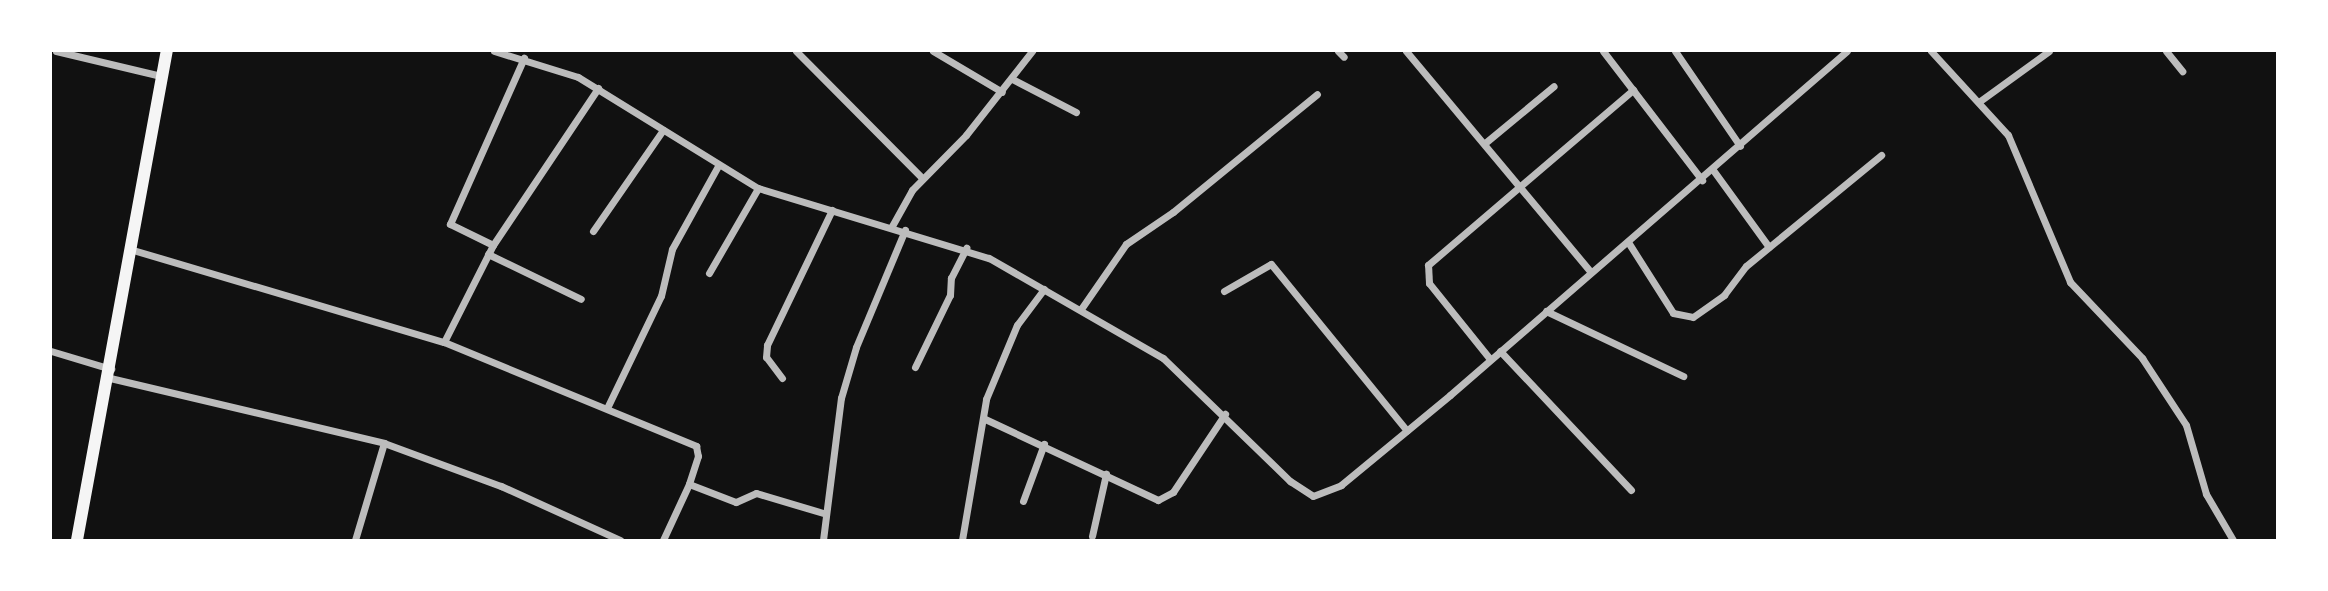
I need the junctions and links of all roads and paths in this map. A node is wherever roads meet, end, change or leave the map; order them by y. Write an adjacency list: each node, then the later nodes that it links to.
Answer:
1 (58, 51): 20 (street)
2 (167, 51): 20 (highway)
3 (494, 51): 17 (street)
4 (540, 51): 18 (street)
5 (796, 51): 35 (street)
6 (933, 51): 25 (street)
7 (1032, 51): 21 (street)
8 (1338, 51): 16 (street)
9 (1406, 51): 30 (street)
10 (1675, 51): 31 (street)
11 (1847, 51): 31 (street)
12 (1931, 51): 27 (street)
13 (2049, 51): 27 (street)
14 (2166, 51): 19 (street)
15 (1607, 52): 24 (street)
16 (1344, 57)
17 (523, 58): 18 (street); 44 (street)
18 (535, 61): 23 (street)
19 (2182, 71)
20 (161, 76): 47 (highway)
21 (1012, 79): 25 (street); 28 (street)
22 (1554, 86): 30 (street)
23 (598, 88): 29 (street); 44 (street)
24 (1633, 90): 36 (street); 37 (street)
25 (1002, 92): 35 (street)
26 (1317, 94): 54 (street)
27 (1980, 101): 82 (street)
28 (1076, 112)
29 (663, 130): 33 (street); 42 (street)
30 (1485, 143): 37 (street)
31 (1740, 146): 34 (street)
32 (1881, 155): 45 (street)
33 (718, 166): 38 (street); 64 (street)
34 (1713, 170): 36 (street); 45 (street)
35 (922, 178): 40 (street)
36 (1702, 180): 43 (street)
37 (1520, 185): 49 (street); 59 (street)
38 (758, 188): 39 (street); 50 (street)
39 (832, 210): 40 (street); 63 (street)
40 (892, 226): 41 (street)
41 (905, 230): 46 (street); 74 (street)
42 (593, 231)
43 (1628, 242): 45 (street); 49 (street)
44 (493, 245): 48 (street)
45 (1769, 247)
46 (966, 248): 51 (street); 60 (street)
47 (132, 250): 56 (street); 61 (highway)
48 (488, 254): 53 (street); 56 (street)
49 (1591, 272): 55 (street)
50 (709, 273)
51 (1044, 289): 54 (street); 66 (street)
52 (1224, 290): 67 (street)
53 (581, 299)
54 (1081, 309): 65 (street)
55 (1546, 312): 58 (street); 62 (street)
56 (444, 342): 64 (street)
57 (51, 351): 61 (street)
58 (1500, 351): 59 (street); 72 (street)
59 (1490, 359): 67 (street)
60 (915, 367)
61 (111, 373): 68 (street); 76 (highway)
62 (1683, 376)
63 (782, 378)
64 (607, 408): 71 (street)
65 (1225, 414): 67 (street); 70 (street)
66 (985, 419): 69 (street); 81 (street)
67 (1407, 431)
68 (384, 443): 77 (street); 78 (street)
69 (1044, 444): 70 (street); 73 (street)
70 (1106, 474): 75 (street)
71 (689, 485): 74 (street); 79 (street)
72 (1631, 490)
73 (1023, 501)
74 (824, 513): 80 (street)
75 (1092, 536)
76 (77, 540)
77 (355, 540)
78 (620, 540)
79 (663, 540)
80 (823, 540)
81 (962, 540)
82 (2232, 540)

